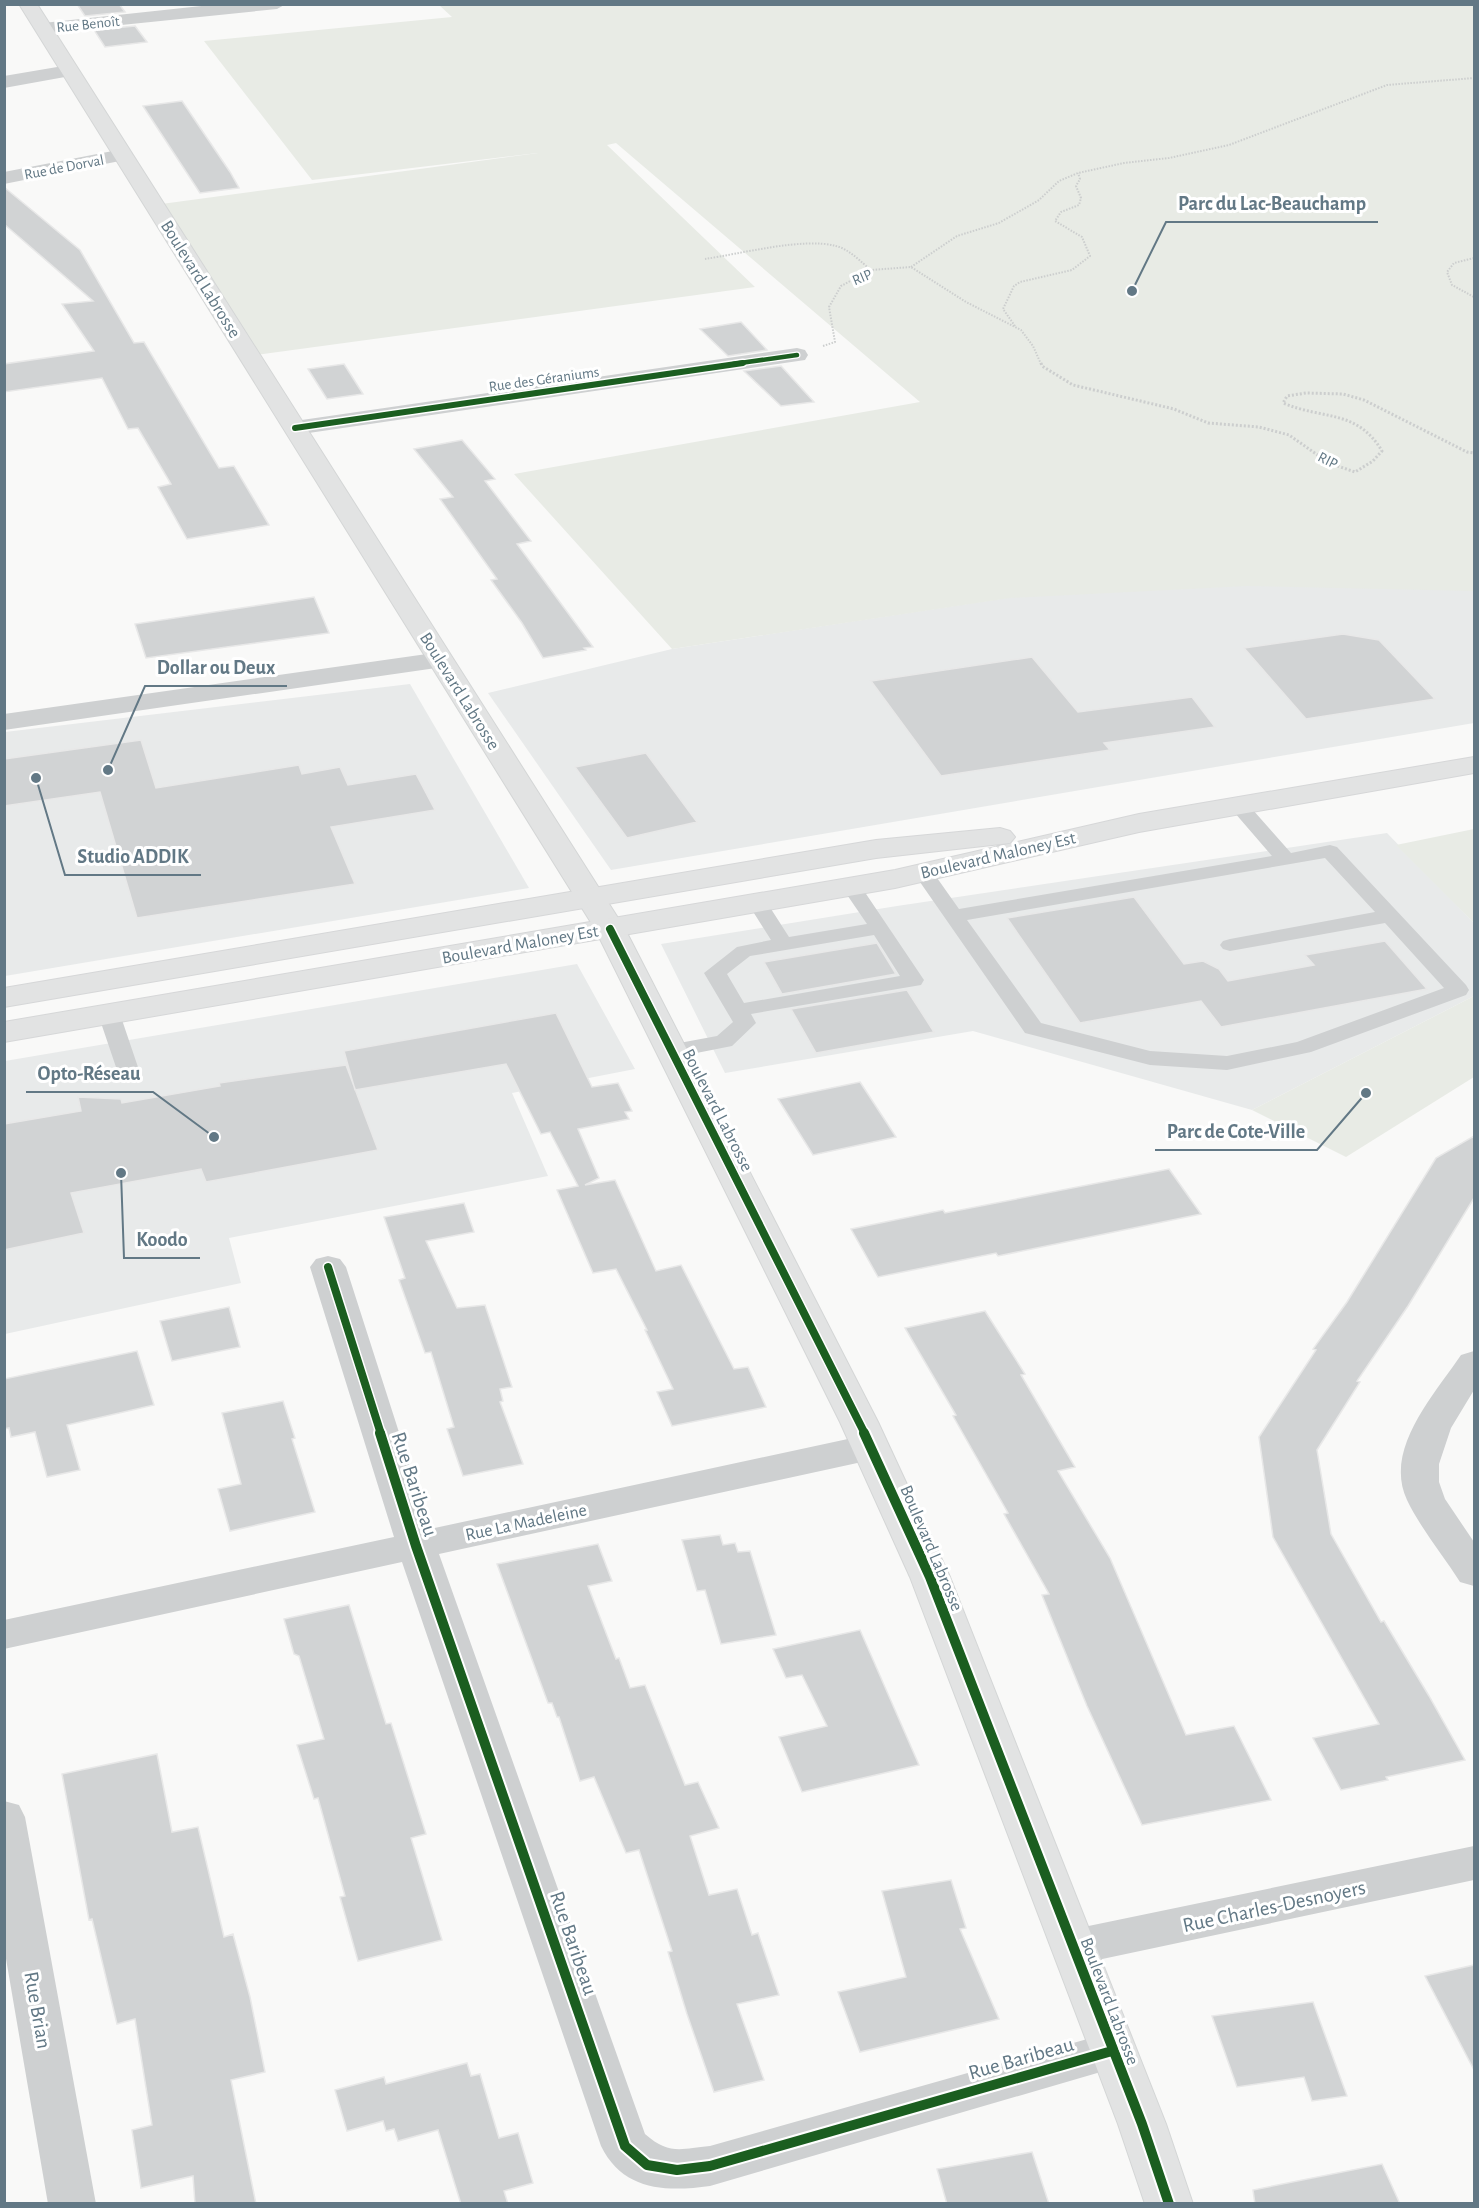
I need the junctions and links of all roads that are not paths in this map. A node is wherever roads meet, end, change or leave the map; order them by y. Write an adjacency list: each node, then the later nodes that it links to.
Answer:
1 (28, 4): 3 (main road, Boulevard Labrosse)
2 (271, 5): 3 (street, Rue Benoît)
3 (43, 28): 4 (main road, Boulevard Labrosse)
4 (69, 71): 5 (street); 6 (main road, Boulevard Labrosse)
5 (4, 82)
6 (123, 155): 7 (street, Rue de Dorval); 9 (main road, Boulevard Labrosse)
7 (4, 178)
8 (797, 355): 9 (street, Rue des Géraniums)
9 (295, 428): 10 (main road, Boulevard Labrosse)
10 (441, 660): 11 (street); 18 (main road, Boulevard Labrosse)
11 (4, 722)
12 (1474, 765): 13 (main road, Boulevard Maloney Est)
13 (1238, 806): 14 (main road, Boulevard Maloney Est); 15 (lane)
14 (1139, 823): 16 (main road, Boulevard Maloney Est); 18 (main road, Boulevard Maloney Est)
15 (1286, 860): 20 (lane); 21 (lane)
16 (923, 872): 17 (main road, Boulevard Maloney Est); 20 (lane)
17 (851, 886): 19 (main road, Boulevard Maloney Est); 22 (lane)
18 (590, 897): 23 (main road, Boulevard Labrosse); 26 (main road, Boulevard Maloney Est)
19 (757, 902): 23 (main road, Boulevard Maloney Est); 25 (lane)
20 (953, 916): 21 (lane)
21 (1390, 916): 24 (lane)
22 (880, 928): 25 (lane); 27 (lane)
23 (610, 929): 28 (main road, Boulevard Maloney Est); 30 (main road, Boulevard Labrosse)
24 (1230, 945)
25 (793, 948): 27 (lane)
26 (4, 998)
27 (739, 1010): 30 (lane)
28 (109, 1014): 29 (main road, Boulevard Maloney Est); 31 (lane)
29 (4, 1032)
30 (671, 1051): 34 (main road, Boulevard Labrosse)
31 (129, 1073)
32 (328, 1267): 35 (street, Rue Baribeau)
33 (1474, 1363): 36 (street)
34 (871, 1447): 35 (street, Rue La Madeleine); 40 (main road, Boulevard Labrosse)
35 (416, 1546): 37 (street, Rue La Madeleine); 41 (street, Rue Baribeau)
36 (1474, 1572)
37 (4, 1635)
38 (4, 1817): 42 (street, Rue Brian)
39 (1474, 1863): 40 (street, Rue Charles-Desnoyers)
40 (1074, 1947): 41 (main road, Boulevard Labrosse)
41 (1112, 2051): 43 (main road, Boulevard Labrosse)
42 (72, 2204)
43 (1169, 2204)

